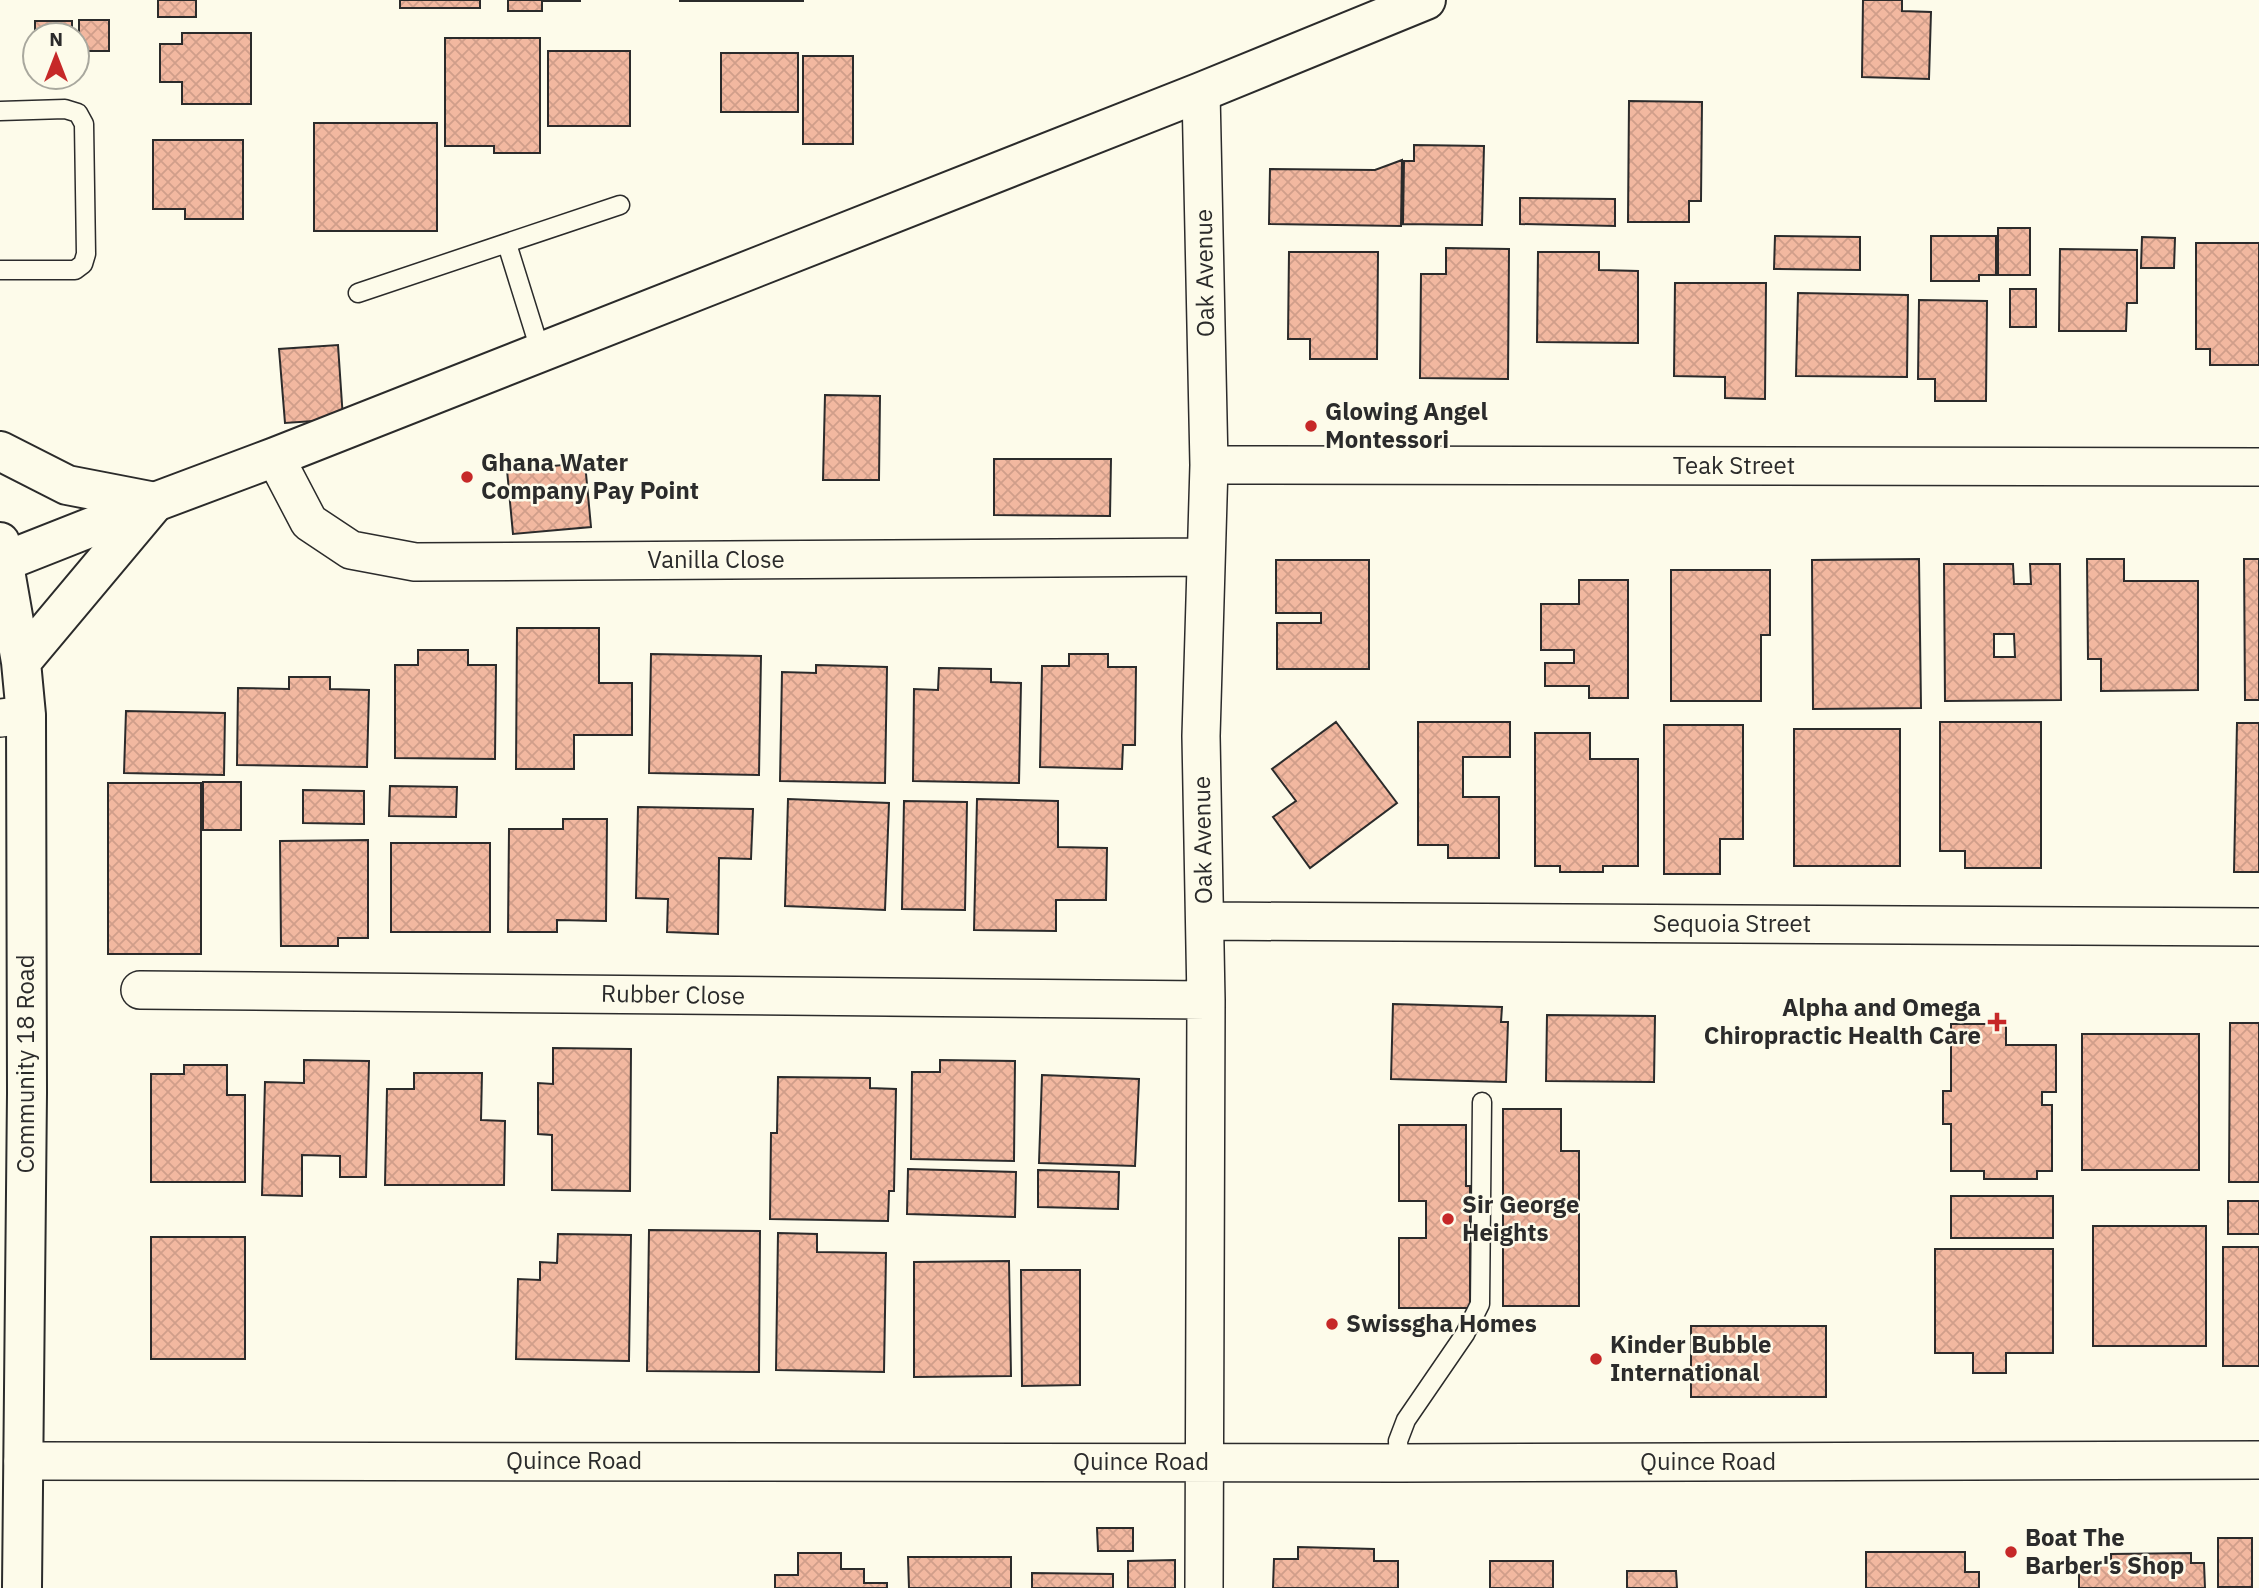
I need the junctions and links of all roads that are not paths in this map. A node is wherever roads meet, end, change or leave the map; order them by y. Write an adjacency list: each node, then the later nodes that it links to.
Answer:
1 (1426, 0): 2 (street)
2 (1201, 92): 8 (street); 11 (street, Oak Avenue)
3 (0, 111): 6 (lane)
4 (620, 205): 5 (lane)
5 (507, 244): 7 (lane); 8 (lane)
6 (0, 270)
7 (358, 293)
8 (541, 353): 10 (street)
9 (0, 450): 13 (street)
10 (275, 457): 13 (street); 15 (street, Vanilla Close)
11 (1209, 466): 12 (street, Teak Street); 15 (street, Oak Avenue)
12 (2259, 467)
13 (155, 502): 14 (street); 16 (street)
14 (1, 552): 16 (street, Community 18 Road)
15 (1206, 557): 18 (street, Oak Avenue)
16 (21, 662): 17 (street, Community 18 Road)
17 (13, 716): 24 (street, Community 18 Road)
18 (1205, 921): 19 (street, Sequoia Street); 21 (street, Oak Avenue)
19 (2259, 927)
20 (140, 990): 21 (street, Rubber Close)
21 (1206, 1000): 25 (street, Oak Avenue)
22 (1482, 1102): 26 (lane)
23 (2259, 1460): 26 (street, Quince Road)
24 (23, 1461): 25 (street, Quince Road); 27 (street, Community 18 Road)
25 (1205, 1462): 26 (street, Quince Road); 28 (street, Oak Avenue)
26 (1399, 1462)
27 (22, 1588)
28 (1204, 1588)

